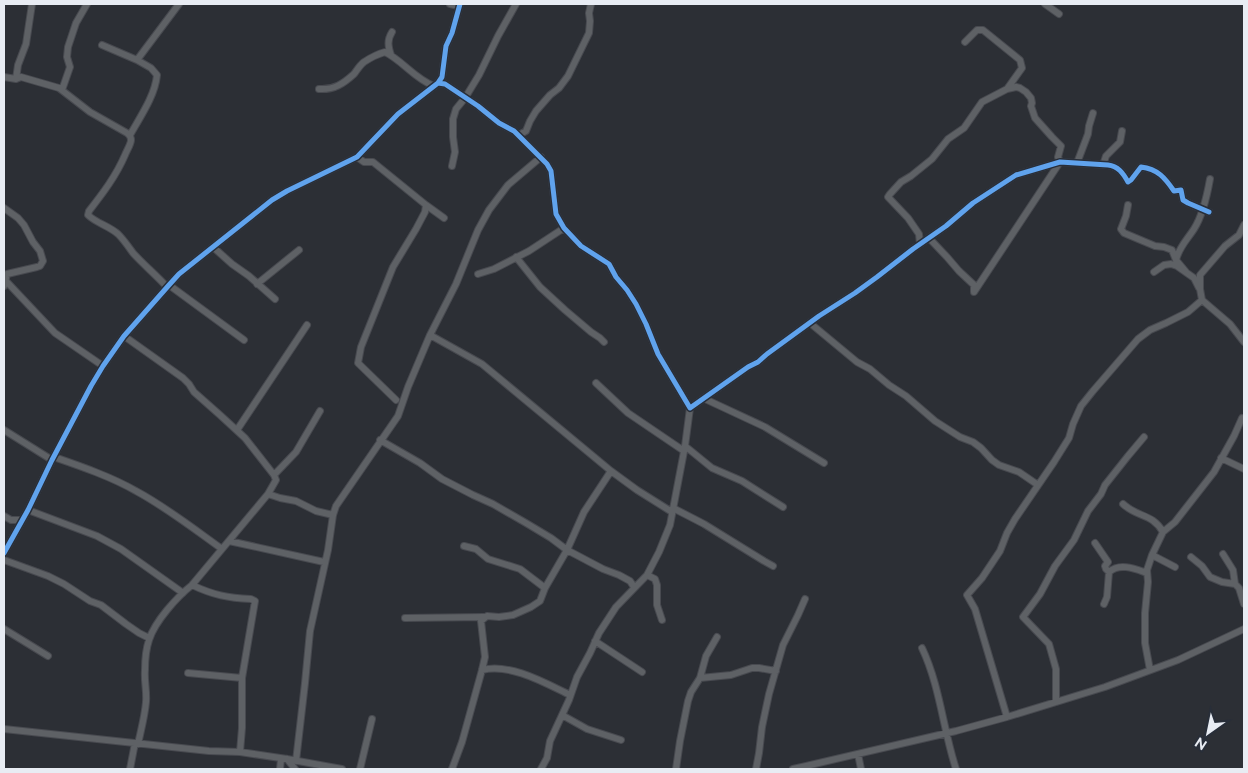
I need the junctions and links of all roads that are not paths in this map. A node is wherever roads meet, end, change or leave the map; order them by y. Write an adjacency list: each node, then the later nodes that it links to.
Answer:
1 (32, 4): 16 (street)
2 (87, 4): 20 (street)
3 (179, 4): 14 (street)
4 (450, 4): 8 (street)
5 (516, 4): 21 (street)
6 (591, 4): 25 (street)
7 (1045, 4): 9 (street)
8 (460, 5): 17 (street)
9 (1059, 14)
10 (392, 32): 13 (street)
11 (965, 42): 19 (street)
12 (102, 45): 14 (street)
13 (391, 55): 17 (street); 18 (street)
14 (137, 60): 24 (street)
15 (4, 77): 16 (street)
16 (16, 79): 20 (street)
17 (439, 83): 21 (street); 26 (street)
18 (319, 89)
19 (1007, 89): 28 (street); 41 (street)
20 (62, 90): 24 (street)
21 (465, 98): 25 (street); 31 (street)
22 (1093, 113): 29 (street)
23 (1122, 131): 30 (street)
24 (130, 135): 51 (street)
25 (518, 135): 27 (street)
26 (357, 157): 33 (street); 42 (street)
27 (541, 157): 39 (street); 57 (street)
28 (1060, 162): 29 (street); 40 (street); 40 (street)
29 (1077, 163): 30 (street)
30 (1103, 165): 36 (street)
31 (452, 166)
32 (1210, 179): 36 (street)
33 (426, 205): 37 (street); 65 (street)
34 (1128, 205): 45 (street)
35 (4, 208): 49 (street)
36 (1206, 210): 45 (street)
37 (444, 218)
38 (1244, 225): 52 (street)
39 (564, 228): 44 (street); 66 (street)
40 (929, 238): 41 (street)
41 (920, 244): 55 (street)
42 (213, 247): 50 (street); 51 (street)
43 (300, 250): 50 (street)
44 (516, 257): 48 (street); 60 (street)
45 (1176, 260): 47 (street)
46 (1154, 272): 47 (street)
47 (1186, 272): 52 (street)
48 (478, 274)
49 (5, 279): 62 (street)
50 (257, 284): 53 (street)
51 (168, 286): 58 (street); 59 (street)
52 (1200, 289): 54 (street)
53 (275, 300)
54 (1202, 300): 61 (street); 80 (street)
55 (810, 323): 64 (street); 80 (street)
56 (307, 325): 70 (street)
57 (430, 335): 72 (street); 78 (street)
58 (124, 336): 62 (street); 70 (street)
59 (244, 340)
60 (604, 342)
61 (1244, 342)
62 (103, 366): 75 (street)
63 (596, 383): 73 (street)
64 (704, 399): 66 (street); 76 (street)
65 (396, 400)
66 (690, 408): 73 (street)
67 (320, 411): 79 (street)
68 (1242, 418): 74 (street)
69 (4, 430): 75 (street)
70 (237, 430): 79 (street)
71 (1144, 438): 134 (street)
72 (380, 440): 86 (street); 96 (street)
73 (684, 449): 83 (street); 85 (street)
74 (1221, 458): 77 (street); 91 (street)
75 (53, 459): 84 (street); 95 (street)
76 (824, 463)
77 (1244, 469)
78 (611, 471): 85 (street); 96 (street)
79 (274, 475): 81 (street)
80 (1038, 485): 136 (street)
81 (268, 494): 86 (street); 92 (street)
82 (1123, 504): 91 (street)
83 (783, 507)
84 (28, 510): 89 (street); 112 (street)
85 (673, 510): 103 (street); 107 (street)
86 (333, 515): 102 (street)
87 (4, 516): 88 (street)
88 (11, 520): 89 (street); 90 (street)
89 (22, 520): 90 (street)
90 (16, 530): 97 (street)
91 (1162, 532): 99 (street)
92 (229, 541): 95 (street); 102 (street)
93 (1095, 543): 105 (street)
94 (464, 546): 111 (street)
95 (222, 549): 109 (street)
96 (568, 550): 110 (street); 111 (street)
97 (4, 553)
98 (1223, 554): 108 (street)
99 (1152, 555): 104 (street); 106 (street)
100 (1191, 557): 108 (street)
101 (4, 560): 122 (street)
102 (324, 562): 145 (street)
103 (773, 566)
104 (1175, 567)
105 (1112, 570): 106 (street); 114 (street)
106 (1147, 570): 127 (street)
107 (647, 575): 110 (street); 118 (street)
108 (1236, 584): 115 (street)
109 (192, 585): 112 (street); 131 (street)
110 (634, 587): 123 (street)
111 (546, 588): 117 (street)
112 (183, 593): 122 (street)
113 (805, 599): 128 (street)
114 (1104, 604)
115 (1244, 604)
116 (405, 618): 117 (street)
117 (484, 618): 126 (street)
118 (662, 620)
119 (4, 629): 125 (street)
120 (1244, 629): 127 (street)
121 (717, 637): 132 (street)
122 (149, 638): 141 (street)
123 (595, 641): 130 (street); 133 (street)
124 (922, 648): 139 (street)
125 (48, 656)
126 (482, 670): 133 (street); 151 (street)
127 (1150, 670): 134 (street)
128 (776, 671): 132 (street); 154 (street)
129 (188, 672): 131 (street)
130 (642, 672)
131 (242, 678): 142 (street)
132 (700, 678): 153 (street)
133 (570, 695): 135 (street)
134 (1056, 702): 136 (street)
135 (562, 715): 140 (street); 152 (street)
136 (1007, 717): 139 (street)
137 (372, 719): 150 (street)
138 (4, 729): 141 (street)
139 (947, 734): 143 (street); 157 (street)
140 (621, 740)
141 (137, 743): 142 (street); 146 (street)
142 (240, 752): 144 (street)
143 (858, 754): 155 (street); 156 (street)
144 (284, 759): 145 (street); 147 (street); 148 (street)
145 (296, 761): 149 (street)
146 (130, 769)
147 (280, 769)
148 (295, 769)
149 (342, 769)
150 (360, 769)
151 (452, 769)
152 (541, 769)
153 (676, 769)
154 (756, 769)
155 (798, 769)
156 (861, 769)
157 (956, 769)

